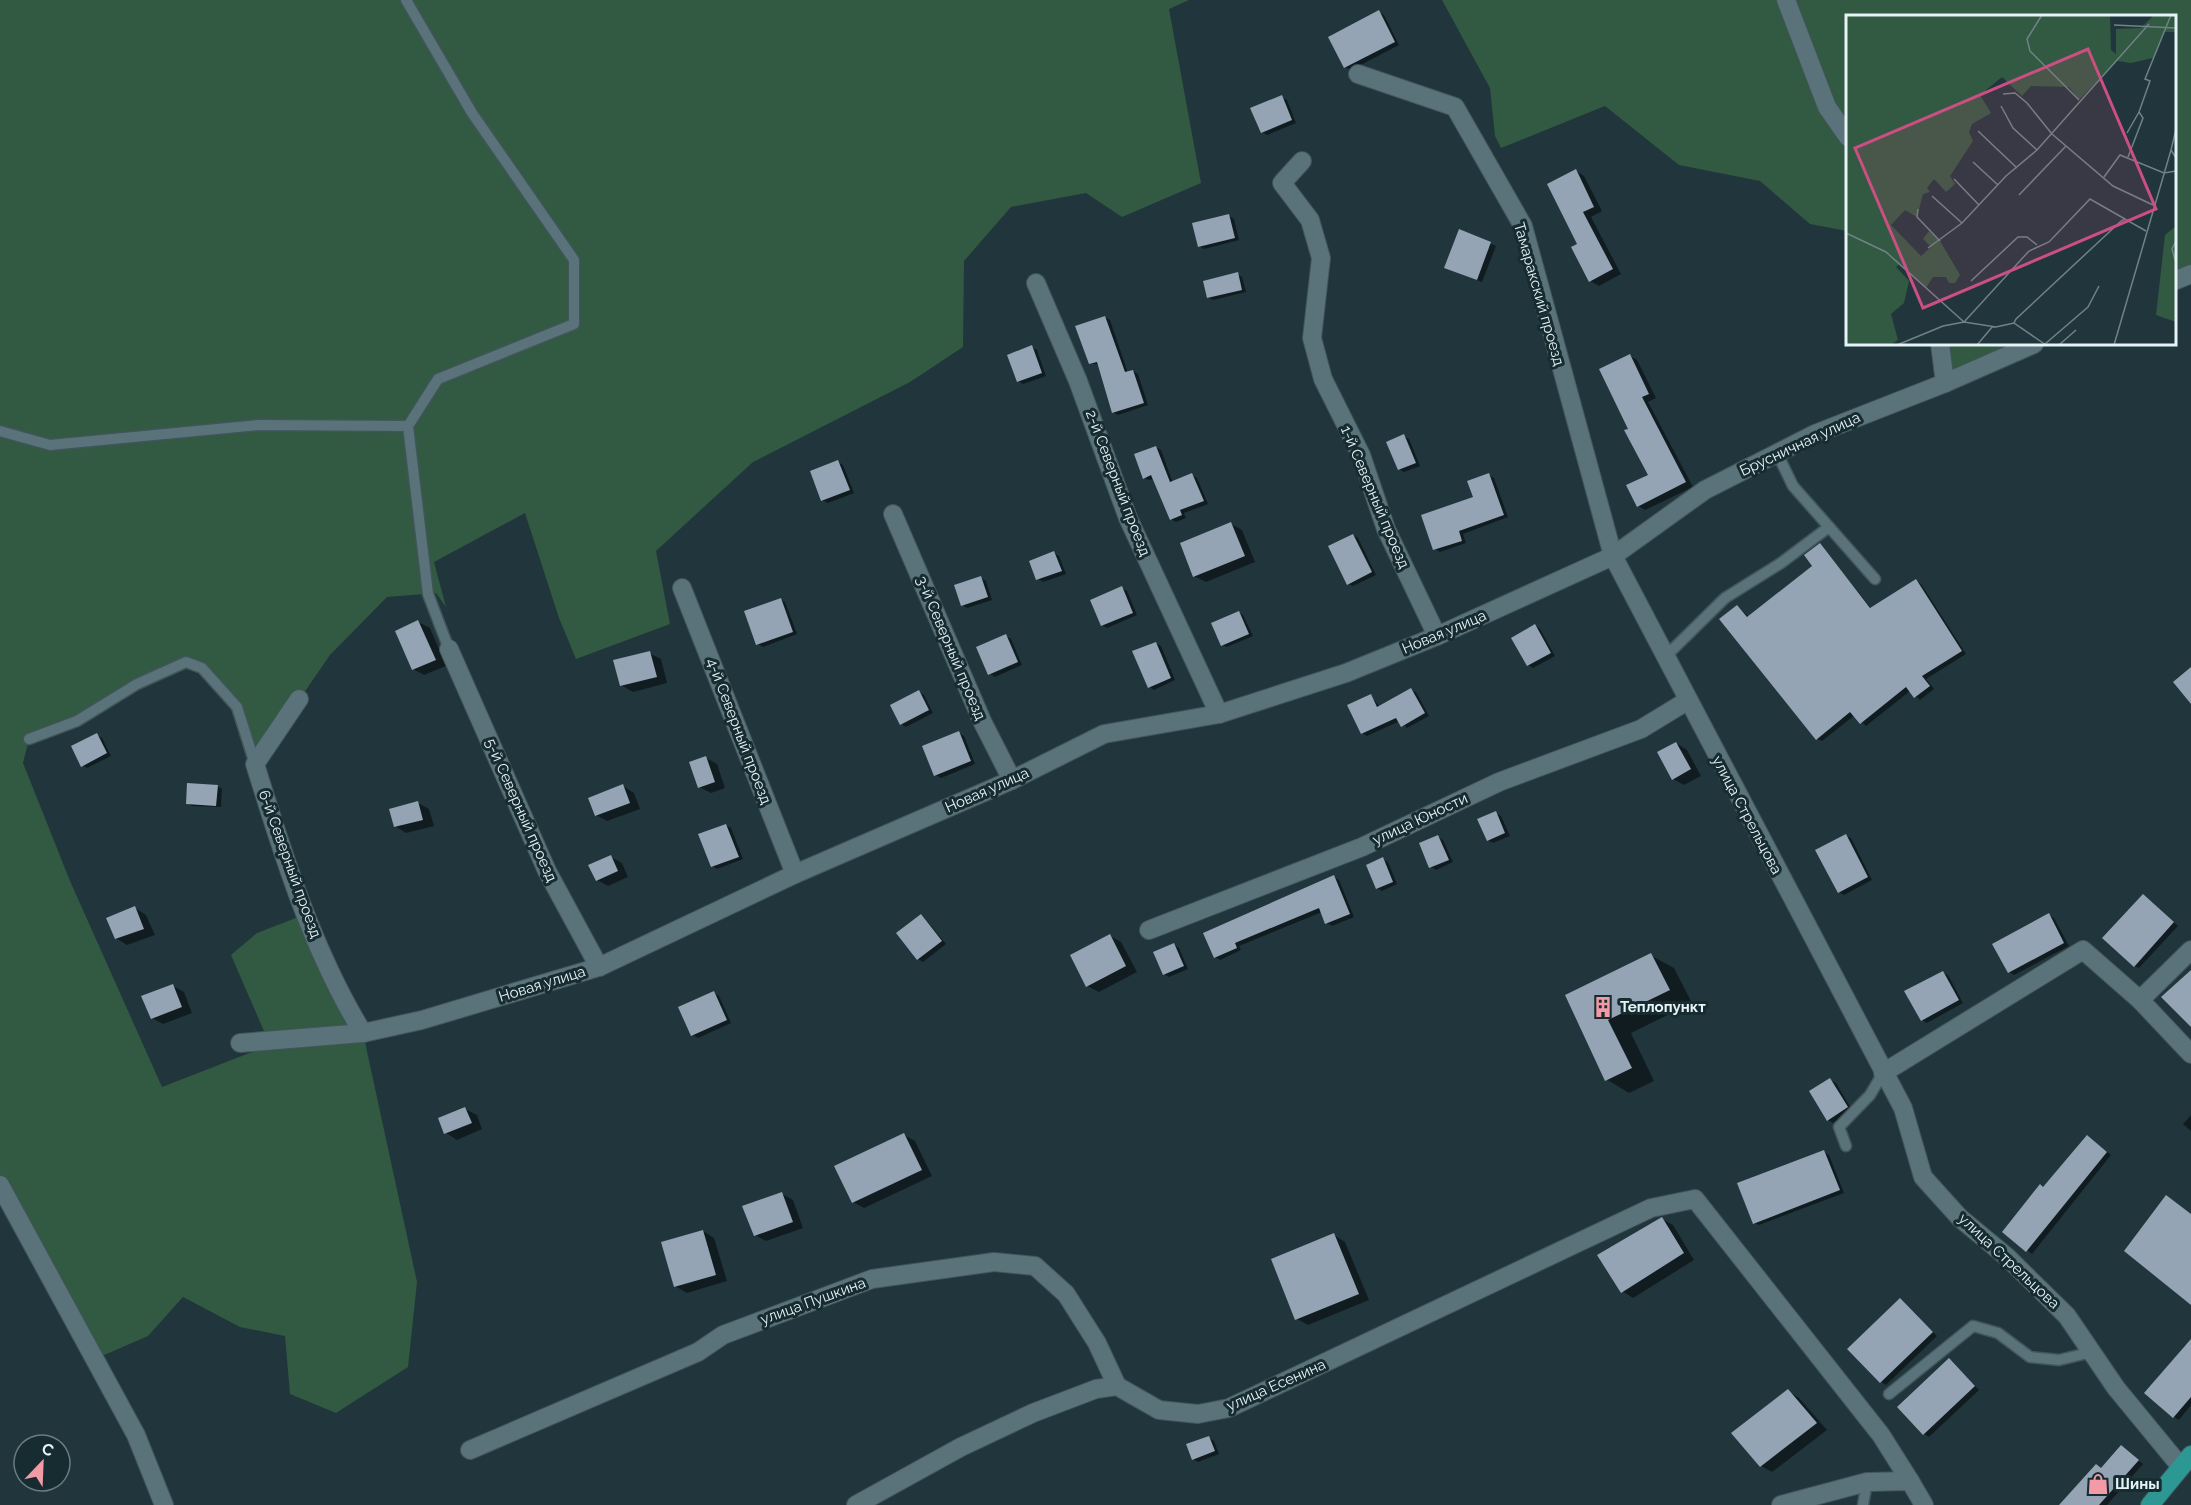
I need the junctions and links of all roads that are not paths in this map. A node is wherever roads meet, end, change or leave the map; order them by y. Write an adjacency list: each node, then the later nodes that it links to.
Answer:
1 (406, 0): 12 (lane)
2 (1786, 0): 4 (street)
3 (1358, 74): 17 (street, Тамаракский проезд)
4 (1846, 134)
5 (1302, 161): 20 (street, 1-й Северный проезд)
6 (2191, 274): 7 (street)
7 (2176, 281)
8 (1036, 283): 25 (street, 2-й Северный проезд)
9 (1940, 345): 11 (street)
10 (2032, 345): 11 (street, Брусничная улица)
11 (1945, 383): 14 (street, Брусничная улица)
12 (408, 426): 13 (lane); 21 (lane)
13 (0, 431)
14 (1777, 453): 16 (lane); 17 (street, Брусничная улица)
15 (893, 514): 28 (street, 3-й Северный проезд)
16 (1829, 527): 18 (lane); 22 (lane)
17 (1613, 556): 20 (street, Новая улица); 22 (street, улица Стрельцова)
18 (1875, 579)
19 (682, 588): 29 (street, 4-й Северный проезд)
20 (1437, 636): 25 (street, Новая улица)
21 (449, 649): 32 (street, 5-й Северный проезд)
22 (1665, 657): 24 (street, улица Стрельцова)
23 (299, 699): 27 (street)
24 (1687, 701): 30 (street, улица Юности); 37 (street, улица Стрельцова)
25 (1219, 714): 28 (street, Новая улица)
26 (29, 739): 27 (lane)
27 (255, 764): 34 (street, 6-й Северный проезд)
28 (1012, 780): 29 (street, Новая улица)
29 (795, 874): 32 (street, Новая улица)
30 (1149, 930)
31 (2191, 950): 33 (street)
32 (599, 967): 34 (street, Новая улица)
33 (2140, 1000): 36 (street); 37 (street)
34 (363, 1033): 35 (street, Новая улица)
35 (240, 1043)
36 (2191, 1054)
37 (1883, 1073): 38 (lane); 40 (street, улица Стрельцова)
38 (1846, 1146)
39 (0, 1185): 47 (street)
40 (2092, 1352): 42 (lane); 44 (street, улица Стрельцова)
41 (1117, 1386): 43 (street, улица Пушкина); 45 (street, улица Есенина); 48 (street)
42 (1889, 1394)
43 (470, 1450)
44 (2186, 1461): 52 (main road)
45 (1910, 1481): 46 (street); 51 (street)
46 (1867, 1482): 49 (street); 50 (lane)
47 (164, 1505)
48 (856, 1505)
49 (1781, 1505)
50 (1863, 1505)
51 (1924, 1505)
52 (2150, 1505)

